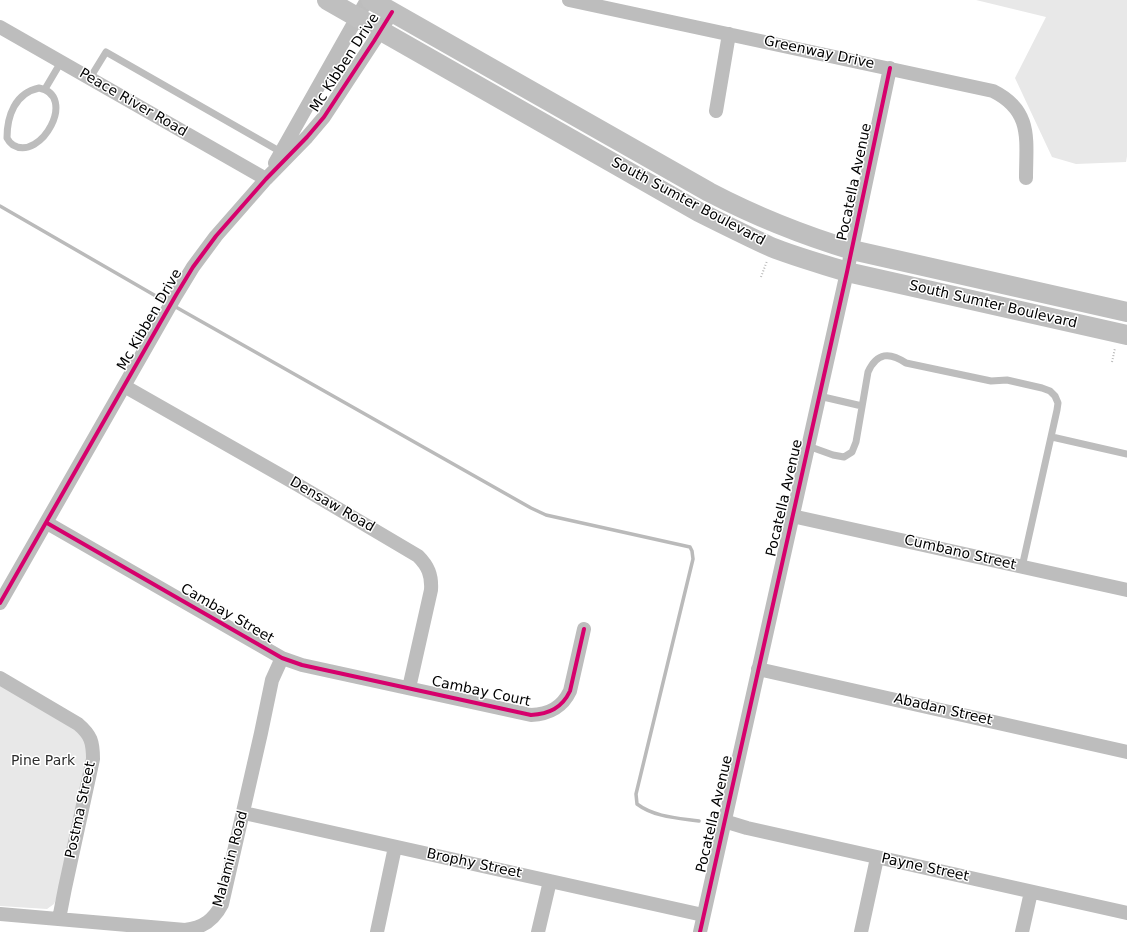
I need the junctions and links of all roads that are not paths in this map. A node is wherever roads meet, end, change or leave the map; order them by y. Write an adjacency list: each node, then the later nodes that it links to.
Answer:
1 (327, 0): 6 (main road, South Sumter Boulevard)
2 (367, 0): 6 (street, Mc Kibben Drive)
3 (371, 0): 5 (main road, South Sumter Boulevard)
4 (569, 0): 9 (street, Greenway Drive)
5 (392, 12): 8 (street, Mc Kibben Drive); 18 (main road, South Sumter Boulevard)
6 (357, 17): 8 (main road, South Sumter Boulevard); 15 (street, Mc Kibben Drive)
7 (0, 27): 10 (street, Peace River Road)
8 (380, 31): 17 (street, Mc Kibben Drive); 19 (main road, South Sumter Boulevard)
9 (729, 34): 11 (street, Greenway Drive); 14 (street)
10 (61, 62): 12 (street, Peace River Road); 13 (lane)
11 (890, 68): 16 (street, Greenway Drive); 18 (street, Pocatella Avenue)
12 (90, 78): 15 (lane); 17 (street, Peace River Road)
13 (46, 89): 13 (lane)
14 (716, 111)
15 (282, 152): 17 (street, Mc Kibben Drive)
16 (1026, 178)
17 (266, 179): 22 (street, Mc Kibben Drive)
18 (852, 250): 19 (street, Pocatella Avenue); 20 (main road, South Sumter Boulevard)
19 (847, 272): 21 (main road, South Sumter Boulevard); 23 (street, Pocatella Avenue)
20 (1127, 312)
21 (1127, 335)
22 (124, 386): 29 (street, Mc Kibben Drive); 37 (street, Densaw Road)
23 (819, 396): 24 (lane); 26 (street, Pocatella Avenue)
24 (862, 406): 25 (lane); 26 (lane)
25 (1052, 437): 27 (lane); 30 (lane)
26 (808, 446): 28 (street, Pocatella Avenue)
27 (1127, 454)
28 (792, 516): 30 (street, Cumbano Street); 35 (street, Pocatella Avenue)
29 (47, 523): 32 (street, Mc Kibben Drive); 34 (street, Cambay Street)
30 (1022, 567): 31 (street, Cumbano Street)
31 (1127, 590)
32 (0, 603)
33 (584, 629): 37 (street, Cambay Court)
34 (282, 658): 37 (street, Cambay Street); 39 (street, Malamin Road)
35 (758, 669): 38 (street, Abadan Street); 40 (street, Pocatella Avenue)
36 (0, 678): 48 (street, Postma Street)
37 (410, 688)
38 (1127, 752)
39 (244, 812): 41 (street, Brophy Street); 48 (street, Malamin Road)
40 (724, 821): 42 (street, Payne Street); 47 (street, Pocatella Avenue)
41 (395, 847): 43 (street, Brophy Street); 49 (street)
42 (877, 858): 44 (street, Payne Street); 52 (street)
43 (550, 881): 47 (street, Brophy Street); 50 (street)
44 (1031, 892): 45 (street, Payne Street); 53 (street)
45 (1127, 913)
46 (0, 914): 48 (street, Malamin Road)
47 (703, 916): 51 (street, Pocatella Avenue)
48 (59, 919)
49 (376, 932)
50 (538, 932)
51 (700, 932)
52 (861, 932)
53 (1022, 932)

